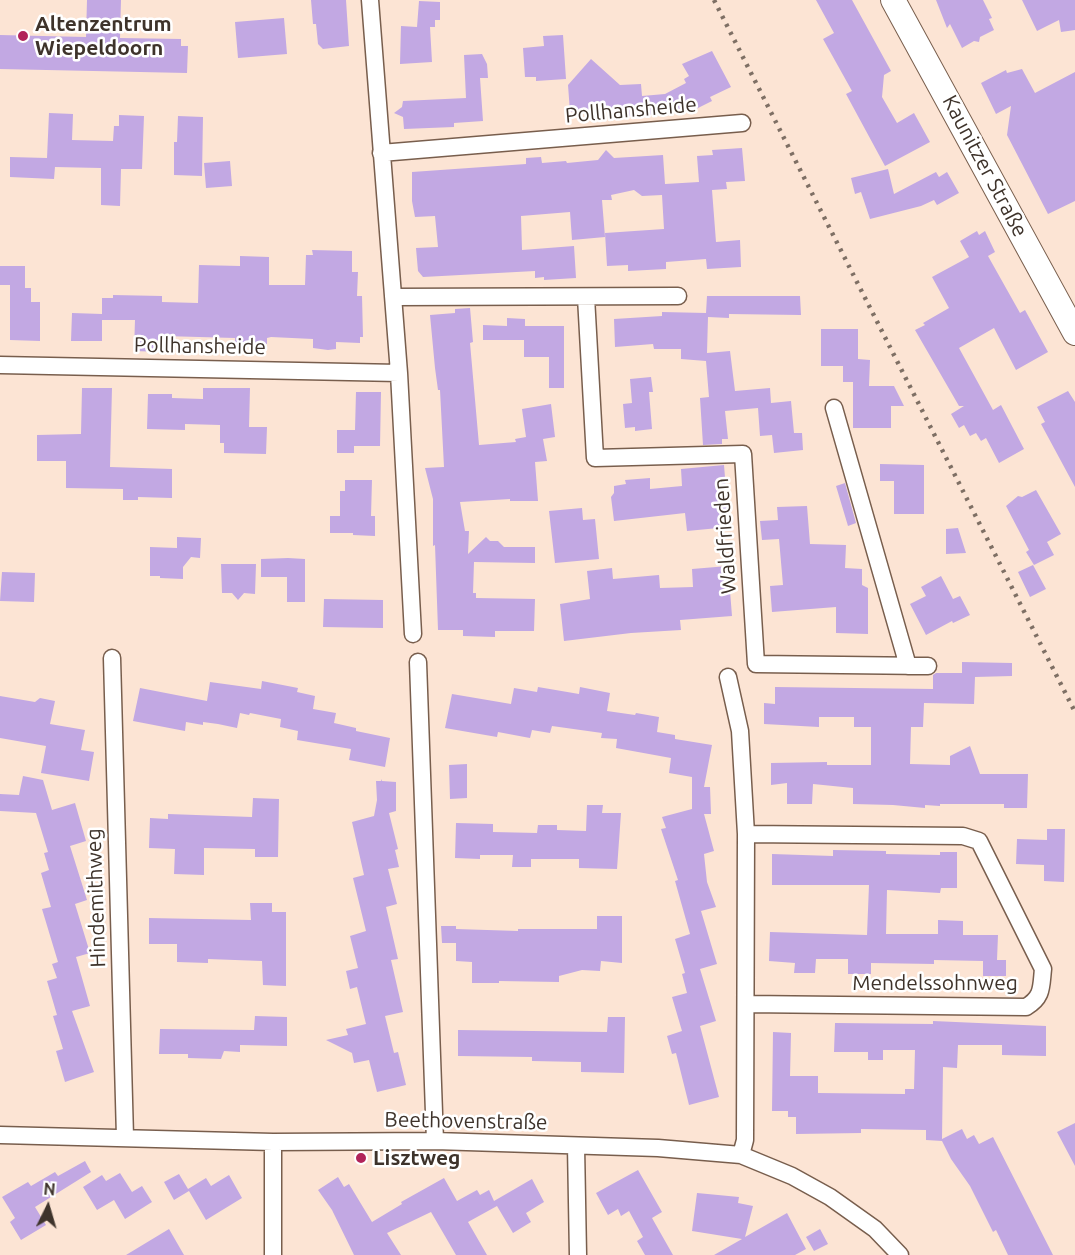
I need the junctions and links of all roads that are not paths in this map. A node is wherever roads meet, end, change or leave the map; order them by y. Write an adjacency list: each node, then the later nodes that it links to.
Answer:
1 (370, 0): 4 (street)
2 (893, 0): 8 (street, Kaunitzer Straße)
3 (742, 123): 4 (street, Pollhansheide)
4 (381, 153): 6 (street)
5 (678, 296): 7 (street)
6 (393, 297): 7 (street); 10 (street)
7 (586, 297): 15 (street, Waldfrieden)
8 (1075, 333)
9 (0, 365): 10 (street, Pollhansheide)
10 (399, 373): 12 (street)
11 (834, 408): 15 (street)
12 (413, 634)
13 (112, 658): 21 (street, Hindemithweg)
14 (418, 662): 22 (street)
15 (909, 666): 16 (street, Waldfrieden)
16 (928, 666)
17 (728, 677): 18 (street)
18 (746, 834): 19 (street); 19 (street, Mendelssohnweg)
19 (746, 1004): 25 (street)
20 (0, 1135): 21 (street, Beethovenstraße)
21 (125, 1137): 23 (street, Beethovenstraße)
22 (435, 1141): 23 (street, Beethovenstraße); 24 (street, Beethovenstraße)
23 (273, 1142): 26 (street)
24 (576, 1146): 25 (street, Beethovenstraße); 27 (street)
25 (741, 1155): 28 (street, Beethovenstraße)
26 (273, 1255)
27 (578, 1255)
28 (900, 1255)

